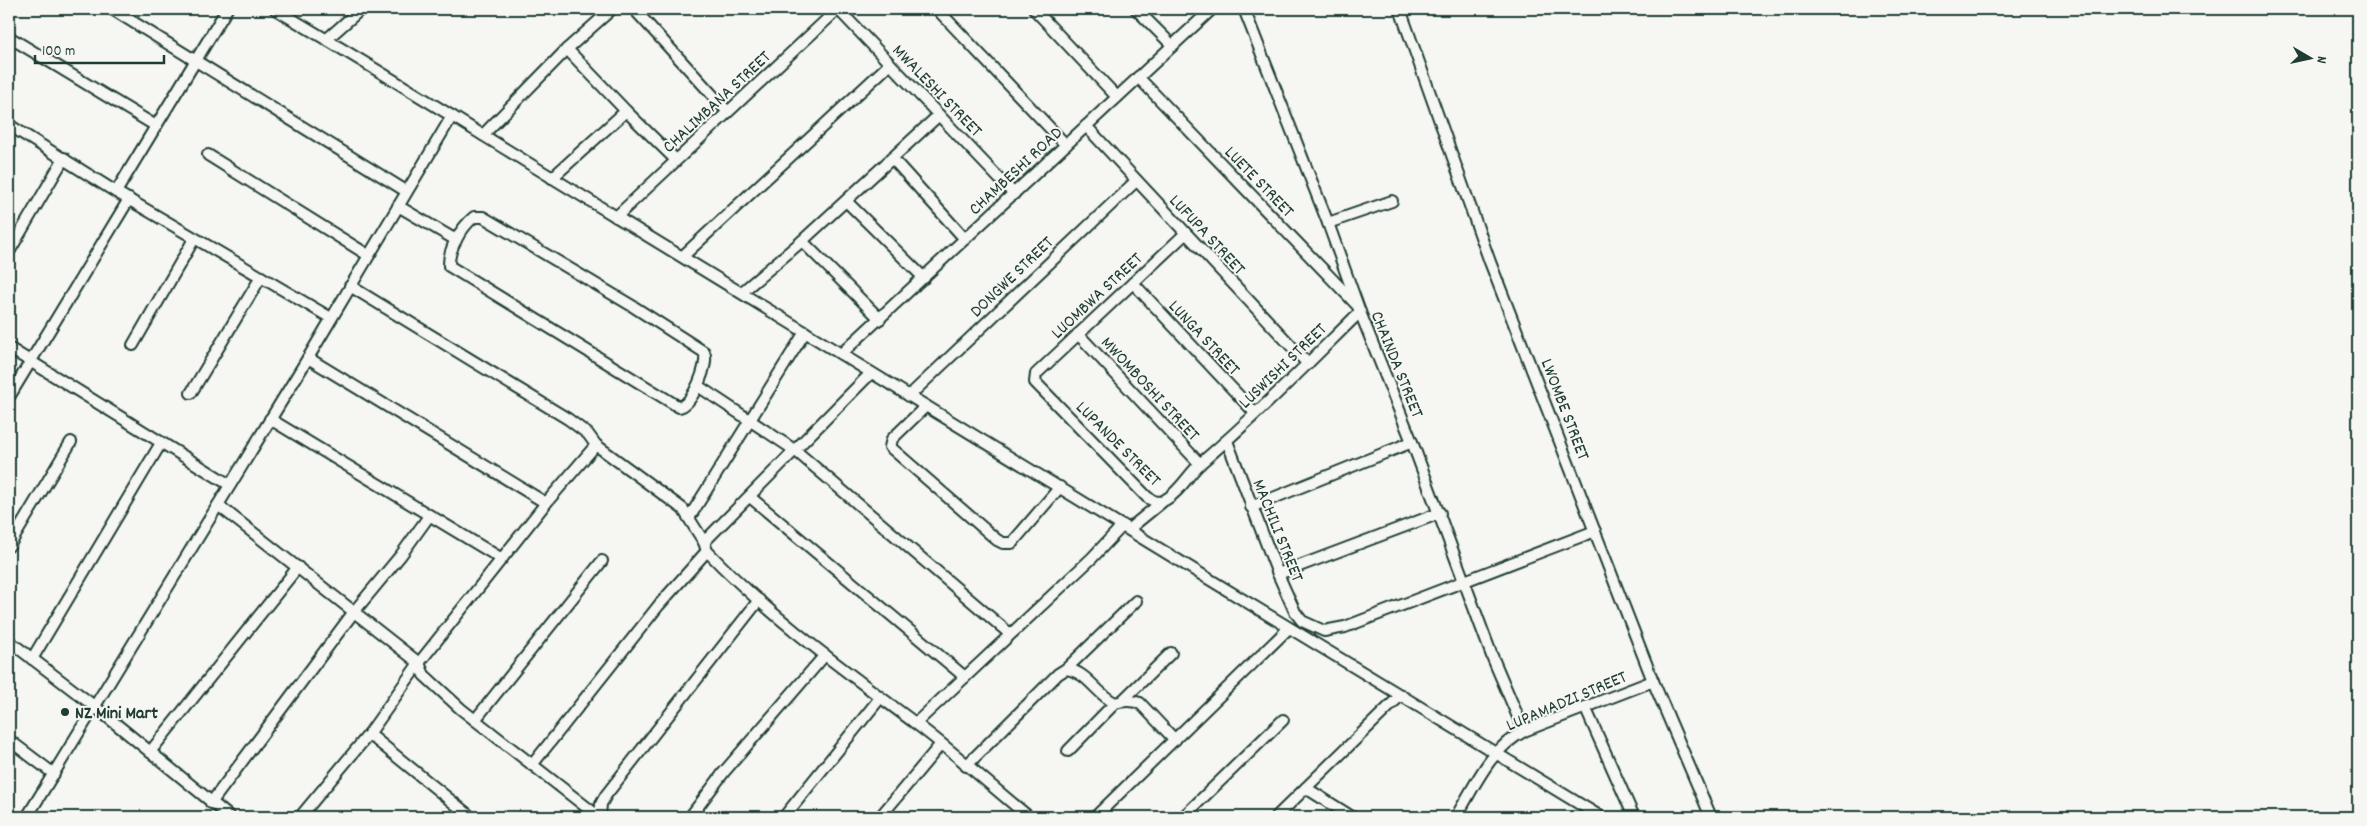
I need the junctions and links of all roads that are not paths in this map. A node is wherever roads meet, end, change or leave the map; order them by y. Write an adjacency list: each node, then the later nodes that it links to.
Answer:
1 (112, 9): 18 (street)
2 (227, 9): 18 (street)
3 (275, 9): 15 (street)
4 (360, 9): 15 (street)
5 (612, 9): 17 (street)
6 (634, 9): 23 (street)
7 (937, 9): 30 (street)
8 (1034, 9): 21 (street)
9 (1136, 9): 16 (street)
10 (1212, 9): 16 (street, CHAMBESHI ROAD)
11 (1244, 9): 45 (street, CHAINDA STREET)
12 (1400, 9): 98 (street, LWOMBE STREET)
13 (834, 10): 19 (street, MWALESHI STREET); 23 (street, CHALIMBANA STREET)
14 (9, 38): 27 (street)
15 (327, 39): 25 (street)
16 (1172, 46): 20 (street, CHAMBESHI ROAD)
17 (567, 49): 22 (street); 29 (street)
18 (197, 61): 27 (street); 37 (street)
19 (890, 64): 24 (street, MWALESHI STREET); 53 (street)
20 (1138, 77): 21 (street, CHAMBESHI ROAD); 59 (street, LUETE STREET)
21 (1117, 97): 28 (street, CHAMBESHI ROAD)
22 (626, 111): 34 (street); 35 (street)
23 (728, 111): 34 (street, CHALIMBANA STREET)
24 (939, 115): 33 (street); 39 (street, MWALESHI STREET)
25 (452, 116): 29 (street); 37 (street)
26 (9, 125): 32 (street)
27 (156, 126): 38 (street)
28 (1086, 126): 30 (street, CHAMBESHI ROAD); 36 (street, LUFUPA STREET)
29 (482, 135): 35 (street)
30 (1066, 145): 39 (street, CHAMBESHI ROAD)
31 (208, 155): 52 (street)
32 (64, 158): 38 (street); 51 (street)
33 (892, 158): 41 (street); 48 (street)
34 (676, 160): 44 (street, CHALIMBANA STREET)
35 (552, 178): 44 (street)
36 (1136, 181): 46 (street, LUFUPA STREET); 75 (street, DONGWE STREET)
37 (406, 191): 43 (street)
38 (116, 192): 40 (street)
39 (1014, 194): 48 (street, CHAMBESHI ROAD)
40 (129, 199): 47 (street); 68 (street)
41 (846, 201): 50 (street); 55 (street)
42 (1392, 201): 45 (street)
43 (398, 206): 49 (street); 52 (street)
44 (616, 216): 53 (street)
45 (1328, 223): 59 (street, CHAINDA STREET)
46 (1185, 234): 56 (street, LUOMBWA STREET); 69 (street, LUFUPA STREET)
47 (194, 238): 54 (street); 64 (street)
48 (965, 239): 55 (street, CHAMBESHI ROAD)
49 (456, 240): 72 (street); 72 (street)
50 (802, 241): 58 (street); 61 (street)
51 (9, 252)
52 (368, 255): 57 (street)
53 (683, 256): 58 (street)
54 (261, 277): 60 (street); 73 (street)
55 (924, 278): 61 (street, CHAMBESHI ROAD)
56 (1132, 283): 63 (street, LUOMBWA STREET); 77 (street, LUNGA STREET)
57 (350, 286): 60 (street); 84 (street)
58 (742, 292): 62 (street)
59 (1359, 309): 69 (street, LUSWISHI STREET); 82 (street, CHAINDA STREET)
60 (331, 318): 67 (street)
61 (880, 319): 66 (street, CHAMBESHI ROAD)
62 (805, 332): 66 (street); 79 (street)
63 (1078, 334): 71 (street, LUOMBWA STREET); 86 (street, MWOMBOSHI STREET)
64 (133, 345)
65 (9, 348): 68 (street)
66 (841, 354): 70 (street)
67 (308, 358): 78 (street); 91 (street)
68 (30, 361): 74 (street); 83 (street)
69 (1308, 364): 77 (street, LUSWISHI STREET)
70 (871, 373): 75 (street); 85 (street)
71 (1035, 382): 90 (street, LUPANDE STREET)
72 (698, 386): 79 (street)
73 (191, 393)
74 (9, 396)
75 (910, 396): 76 (street)
76 (926, 406): 88 (street); 88 (street)
77 (1255, 413): 80 (street, LUSWISHI STREET)
78 (270, 419): 87 (street); 95 (street)
79 (750, 419): 85 (street); 96 (street)
80 (1228, 441): 86 (street, LUPANDE STREET); 93 (street, MACHILI STREET)
81 (72, 442): 99 (street)
82 (1412, 442): 93 (street); 94 (street, CHAINDA STREET)
83 (161, 443): 87 (street); 115 (street)
84 (596, 445): 91 (street); 96 (street)
85 (796, 451): 89 (street); 111 (street)
86 (1200, 464): 90 (street, LUPANDE STREET)
87 (230, 485): 92 (street)
88 (1060, 487): 97 (street)
89 (750, 497): 100 (street); 118 (street)
90 (1162, 502): 97 (street)
91 (546, 503): 101 (street)
92 (218, 505): 103 (street); 123 (street)
93 (1251, 507): 104 (street, MACHILI STREET)
94 (1440, 513): 104 (street); 105 (street, CHAINDA STREET)
95 (429, 516): 101 (street); 108 (street)
96 (689, 518): 100 (street)
97 (1126, 527): 110 (street); 111 (street)
98 (1595, 532): 105 (street); 119 (street, LWOMBE STREET)
99 (9, 546)
100 (705, 546): 106 (street); 136 (street)
101 (502, 559): 116 (street)
102 (602, 561): 125 (street)
103 (298, 567): 108 (street); 134 (street)
104 (1278, 574): 109 (street, MACHILI STREET)
105 (1465, 580): 109 (street); 128 (street, CHAINDA STREET)
106 (759, 600): 114 (street); 136 (street)
107 (1136, 600): 117 (street)
108 (353, 613): 116 (street); 140 (street)
109 (1306, 623): 110 (street)
110 (1291, 629): 120 (street); 131 (street)
111 (1010, 634): 118 (street)
112 (9, 640): 115 (street)
113 (1170, 653): 122 (street)
114 (825, 654): 121 (street); 145 (street)
115 (32, 659): 123 (street)
116 (419, 663): 125 (street); 129 (street)
117 (1066, 668): 122 (street); 137 (street)
118 (965, 677): 127 (street)
119 (1653, 681): 124 (street, LUPAMADZI STREET); 156 (street, LWOMBE STREET)
120 (1402, 695): 135 (street); 139 (street)
121 (880, 698): 127 (street); 146 (street)
122 (1118, 702): 131 (street); 133 (street)
123 (94, 706): 134 (street); 138 (street)
124 (1586, 707): 128 (street, LUPAMADZI STREET); 155 (street)
125 (474, 720): 136 (street)
126 (1282, 720): 150 (street)
127 (916, 723): 132 (street)
128 (1524, 731): 135 (street, LUPAMADZI STREET)
129 (369, 734): 143 (street); 144 (street)
130 (9, 740): 138 (street)
131 (1175, 740): 149 (street)
132 (940, 744): 137 (street); 147 (street)
133 (1068, 750)
134 (150, 752): 140 (street)
135 (1494, 753): 153 (street, LUPAMADZI STREET); 154 (street)
136 (532, 766)
137 (966, 766): 148 (street)
138 (54, 774): 141 (street)
139 (1306, 788): 151 (street); 152 (street)
140 (212, 803): 142 (street)
141 (28, 817)
142 (230, 817)
143 (300, 817)
144 (471, 817)
145 (690, 817)
146 (784, 817)
147 (880, 817)
148 (1029, 817)
149 (1095, 817)
150 (1183, 817)
151 (1276, 817)
152 (1352, 817)
153 (1456, 817)
154 (1600, 817)
155 (1634, 817)
156 (1711, 817)

